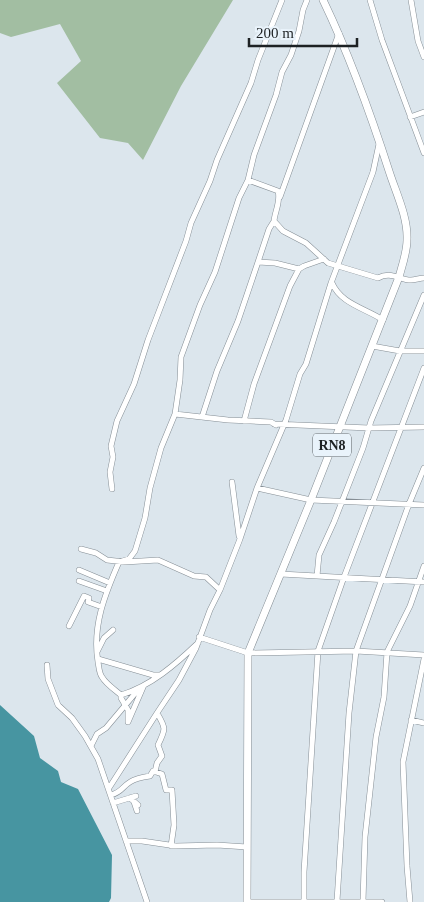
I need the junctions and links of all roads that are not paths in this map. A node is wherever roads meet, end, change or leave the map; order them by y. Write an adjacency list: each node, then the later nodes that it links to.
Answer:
1 (282, 0): 39 (street)
2 (307, 0): 12 (street)
3 (323, 0): 6 (main road, RN8)
4 (370, 0): 9 (street)
5 (411, 0): 7 (street)
6 (339, 34): 10 (main road, RN8); 13 (street)
7 (424, 57)
8 (424, 112): 9 (street)
9 (410, 117): 11 (street)
10 (380, 142): 17 (street); 19 (main road, RN8)
11 (424, 153)
12 (248, 180): 13 (street); 28 (street)
13 (280, 198): 14 (street)
14 (274, 221): 15 (street); 16 (street)
15 (324, 260): 17 (street); 18 (street)
16 (258, 262): 18 (street); 29 (street)
17 (337, 266): 19 (street); 21 (street)
18 (299, 269): 30 (street)
19 (399, 277): 20 (street); 23 (main road, RN8)
20 (424, 278)
21 (331, 282): 23 (street); 31 (street)
22 (424, 294): 25 (street)
23 (383, 320): 24 (main road, RN8)
24 (372, 346): 25 (street); 32 (main road, RN8)
25 (400, 351): 26 (street); 34 (street)
26 (424, 351)
27 (424, 368): 35 (street)
28 (175, 414): 29 (street); 47 (street)
29 (202, 417): 30 (street)
30 (244, 421): 31 (street)
31 (283, 427): 32 (street); 38 (street)
32 (339, 427): 34 (street); 40 (main road, RN8)
33 (424, 427): 35 (street)
34 (369, 428): 35 (street); 41 (street)
35 (401, 428): 42 (street)
36 (424, 468): 43 (street)
37 (232, 482): 45 (street)
38 (257, 488): 40 (street); 45 (street)
39 (112, 489)
40 (311, 500): 41 (street); 50 (main road, RN8)
41 (341, 501): 42 (street); 51 (street)
42 (373, 502): 43 (street); 52 (street)
43 (409, 504): 44 (street); 53 (street)
44 (424, 505)
45 (240, 538): 57 (street)
46 (81, 549): 47 (street)
47 (119, 562): 56 (street); 57 (street)
48 (424, 566): 55 (street)
49 (79, 570): 56 (street)
50 (280, 574): 51 (street); 67 (main road, RN8)
51 (317, 576): 52 (street)
52 (344, 577): 53 (street); 63 (street)
53 (382, 580): 55 (street); 64 (street)
54 (79, 581): 58 (street)
55 (421, 582): 66 (street)
56 (110, 583): 58 (street)
57 (220, 590): 62 (street)
58 (107, 591): 59 (street)
59 (102, 607): 60 (street); 65 (street)
60 (69, 626)
61 (113, 630): 65 (street)
62 (198, 640): 67 (street); 72 (street); 76 (street)
63 (318, 651): 64 (street); 67 (street); 91 (street)
64 (356, 651): 66 (street); 88 (street)
65 (97, 652): 70 (street)
66 (387, 652): 68 (street); 92 (street)
67 (248, 653): 87 (main road, RN8)
68 (424, 655)
69 (424, 659): 77 (street)
70 (98, 660): 72 (street); 74 (street)
71 (47, 665): 79 (street)
72 (160, 675): 73 (street)
73 (143, 685): 74 (street); 75 (street); 75 (street)
74 (121, 696): 75 (street)
75 (125, 705): 79 (street)
76 (156, 713): 80 (street); 81 (street)
77 (411, 720): 78 (street); 94 (street)
78 (424, 723)
79 (91, 746): 81 (street)
80 (155, 772): 82 (street); 86 (street)
81 (110, 788): 82 (street)
82 (111, 795): 83 (street)
83 (113, 803): 84 (street); 85 (street)
84 (137, 811)
85 (126, 841): 86 (street); 89 (street)
86 (171, 846): 87 (street)
87 (247, 847): 90 (main road, RN8)
88 (337, 901): 91 (street); 92 (street)
89 (147, 902)
90 (247, 902): 91 (street)
91 (304, 902)
92 (363, 902): 93 (street)
93 (382, 902)
94 (410, 902)

